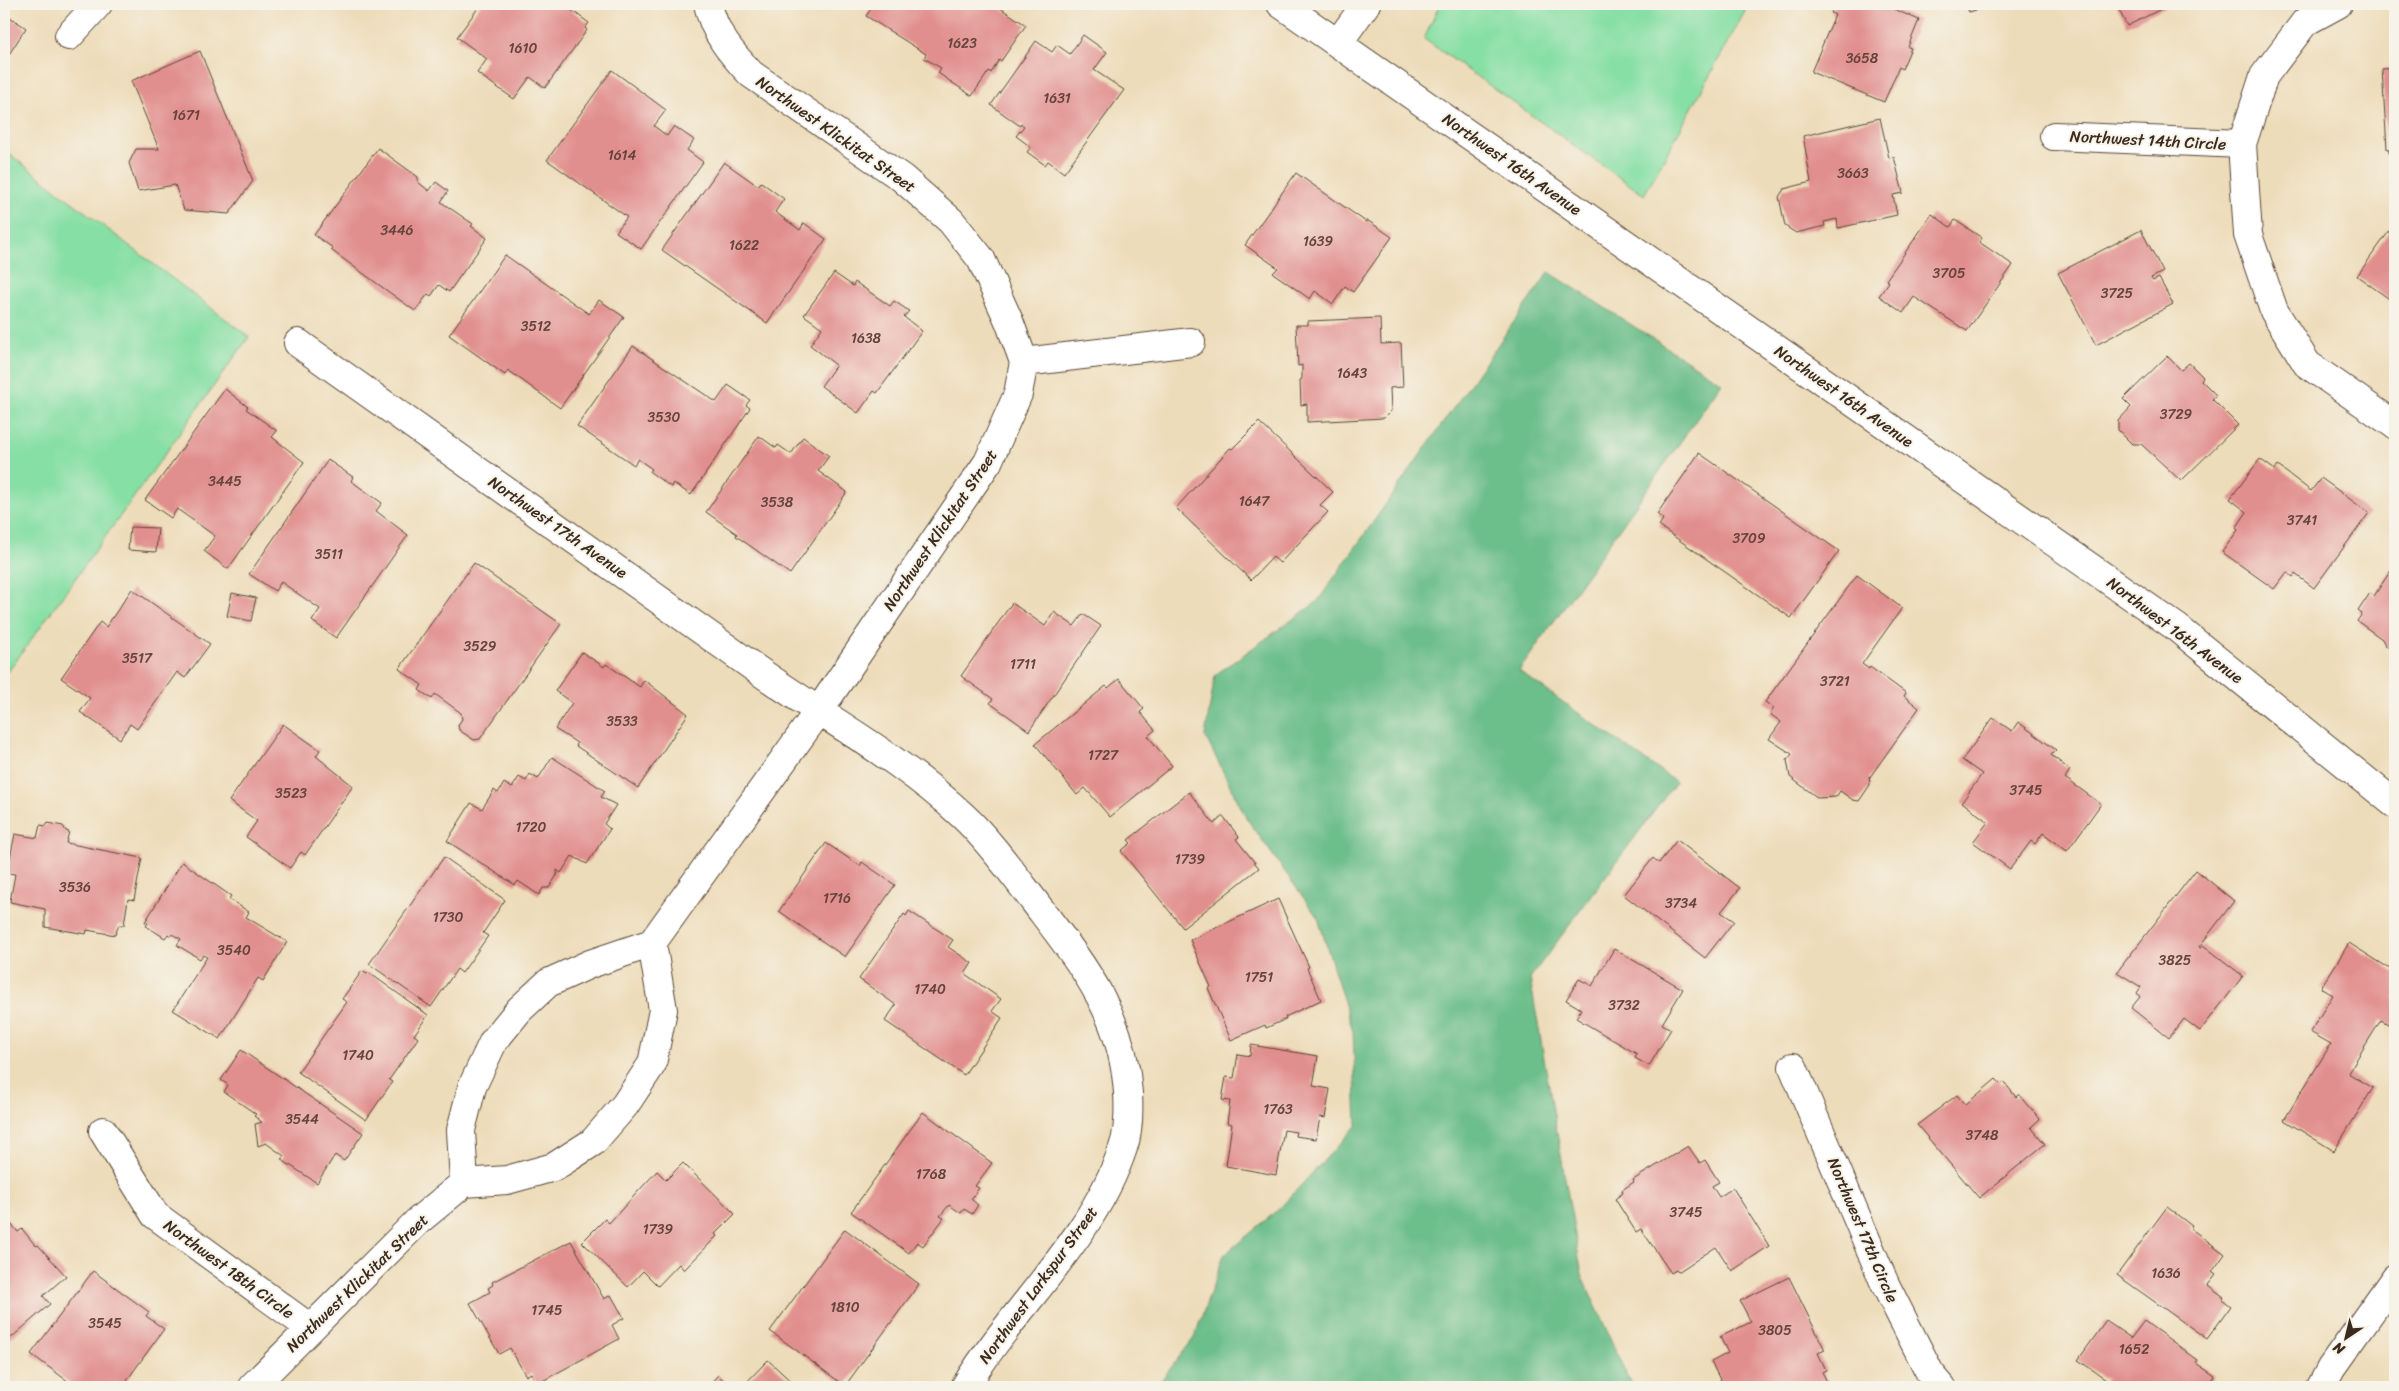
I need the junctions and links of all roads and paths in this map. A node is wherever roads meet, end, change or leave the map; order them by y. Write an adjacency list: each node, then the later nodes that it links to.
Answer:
1 (98, 4): 6 (street)
2 (708, 4): 12 (street, Northwest Klickitat Street)
3 (1281, 4): 7 (street, Northwest 16th Avenue)
4 (1366, 4): 7 (street)
5 (2338, 4): 9 (street)
6 (69, 36)
7 (1338, 42): 15 (street, Northwest 16th Avenue)
8 (2054, 136): 9 (street, Northwest 14th Circle)
9 (2242, 144): 13 (street)
10 (1191, 342): 12 (street)
11 (298, 343): 14 (street, Northwest 17th Avenue)
12 (1024, 362): 14 (street, Northwest Klickitat Street)
13 (2395, 426)
14 (818, 712): 16 (street, Northwest Klickitat Street); 23 (street, Northwest Larkspur Street)
15 (2395, 804)
16 (652, 943): 19 (street); 19 (street)
17 (1793, 1067): 24 (street, Northwest 17th Circle)
18 (102, 1131): 21 (street, Northwest 18th Circle)
19 (464, 1183): 21 (street, Northwest Klickitat Street)
20 (2395, 1278): 25 (street)
21 (310, 1328): 22 (street, Northwest Klickitat Street)
22 (252, 1387)
23 (965, 1387)
24 (1942, 1387)
25 (2321, 1387)

